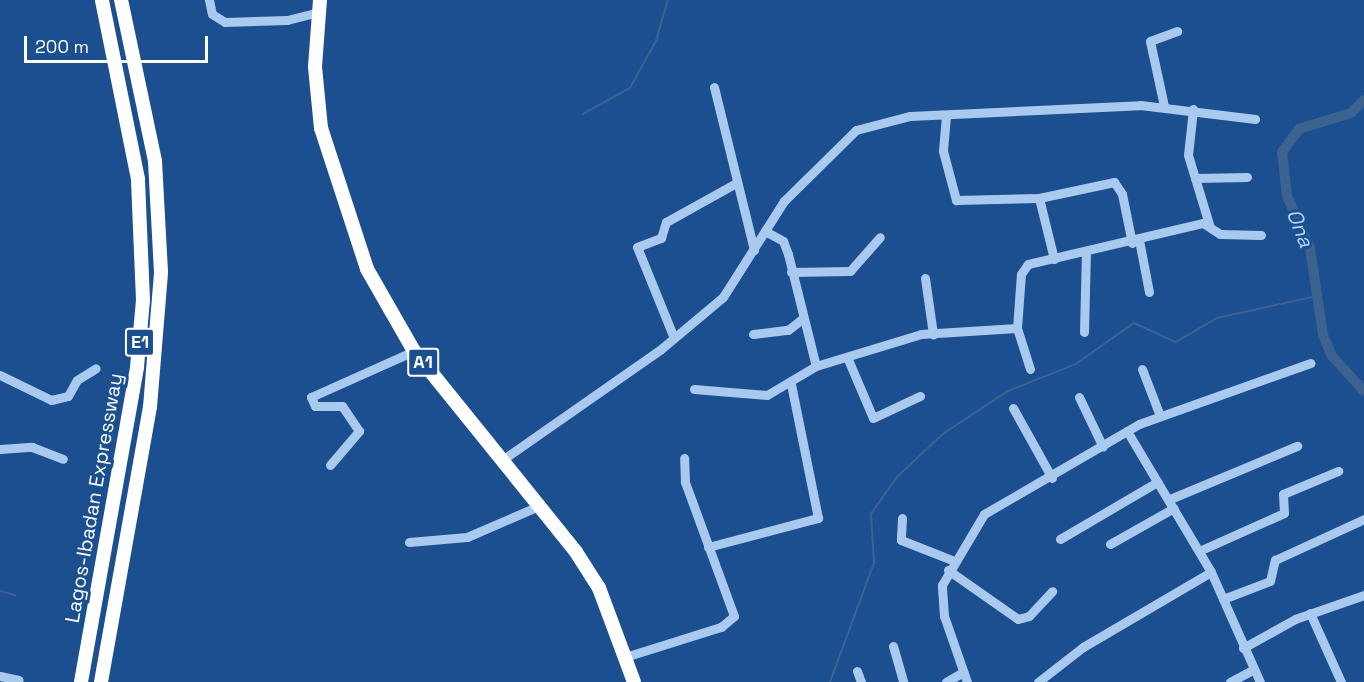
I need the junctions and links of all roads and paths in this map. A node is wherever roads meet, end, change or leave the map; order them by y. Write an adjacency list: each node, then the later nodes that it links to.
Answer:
1 (102, 0): 80 (highway, Lagos-Ibadan Expressway / E1)
2 (121, 0): 81 (highway, Lagos-Ibadan Expressway / E1)
3 (209, 0): 4 (street)
4 (319, 6): 32 (highway, A1)
5 (1177, 31): 7 (street)
6 (714, 87): 13 (street)
7 (1164, 106): 8 (street); 9 (street)
8 (1193, 109): 10 (street); 12 (street)
9 (946, 116): 14 (street); 16 (street)
10 (1256, 119)
11 (1247, 177): 12 (street)
12 (1195, 178): 15 (street)
13 (736, 183): 20 (street); 31 (street)
14 (1039, 198): 19 (street); 22 (street)
15 (1209, 224): 17 (street); 19 (street)
16 (765, 231): 20 (street); 23 (street)
17 (1261, 235)
18 (880, 237): 23 (street)
19 (1135, 241): 21 (street); 25 (street)
20 (754, 250): 31 (street)
21 (1086, 252): 22 (street); 28 (street)
22 (1054, 259): 27 (street)
23 (791, 272): 26 (street)
24 (925, 278): 30 (street)
25 (1149, 292)
26 (802, 319): 29 (street); 35 (street)
27 (1017, 328): 30 (street); 37 (street)
28 (1084, 332)
29 (753, 334)
30 (933, 334): 33 (street)
31 (674, 338): 52 (street)
32 (414, 351): 52 (highway, A1); 53 (street)
33 (847, 357): 35 (street); 42 (street)
34 (1310, 363): 45 (street)
35 (816, 366): 40 (street)
36 (96, 368): 39 (street)
37 (1030, 369)
38 (1142, 369): 45 (street)
39 (0, 375)
40 (791, 384): 41 (street); 64 (street)
41 (694, 390)
42 (920, 396)
43 (1079, 397): 48 (street)
44 (1013, 408): 55 (street)
45 (1160, 416): 46 (street)
46 (1127, 431): 48 (street); 56 (street)
47 (1297, 446): 57 (street)
48 (1103, 447): 55 (street)
49 (0, 449): 51 (street)
50 (684, 458): 64 (street)
51 (63, 459)
52 (502, 460): 58 (highway, A1)
53 (330, 465)
54 (1338, 471): 65 (street)
55 (1052, 478): 66 (street)
56 (1157, 482): 57 (street); 61 (street)
57 (1172, 503): 63 (street); 65 (street)
58 (541, 505): 62 (street); 74 (highway, A1)
59 (902, 518): 66 (street)
60 (1364, 519): 70 (street)
61 (1060, 539)
62 (409, 542)
63 (1110, 544)
64 (708, 547): 74 (street)
65 (1199, 551): 67 (street)
66 (950, 565): 68 (street); 77 (street)
67 (1210, 572): 70 (street); 87 (street)
68 (1052, 591)
69 (1364, 595): 71 (street)
70 (1222, 599): 73 (street)
71 (1310, 613): 73 (street); 90 (street)
72 (893, 646): 84 (street)
73 (1243, 648): 75 (street)
74 (625, 657): 82 (highway, A1)
75 (1254, 669): 88 (street); 89 (street)
76 (857, 671): 83 (street)
77 (963, 672): 85 (street); 86 (street)
78 (0, 676): 79 (street)
79 (19, 680)
80 (81, 682)
81 (100, 682)
82 (634, 682)
83 (861, 682)
84 (903, 682)
85 (946, 682)
86 (967, 682)
87 (1038, 682)
88 (1230, 682)
89 (1260, 682)
90 (1341, 682)

